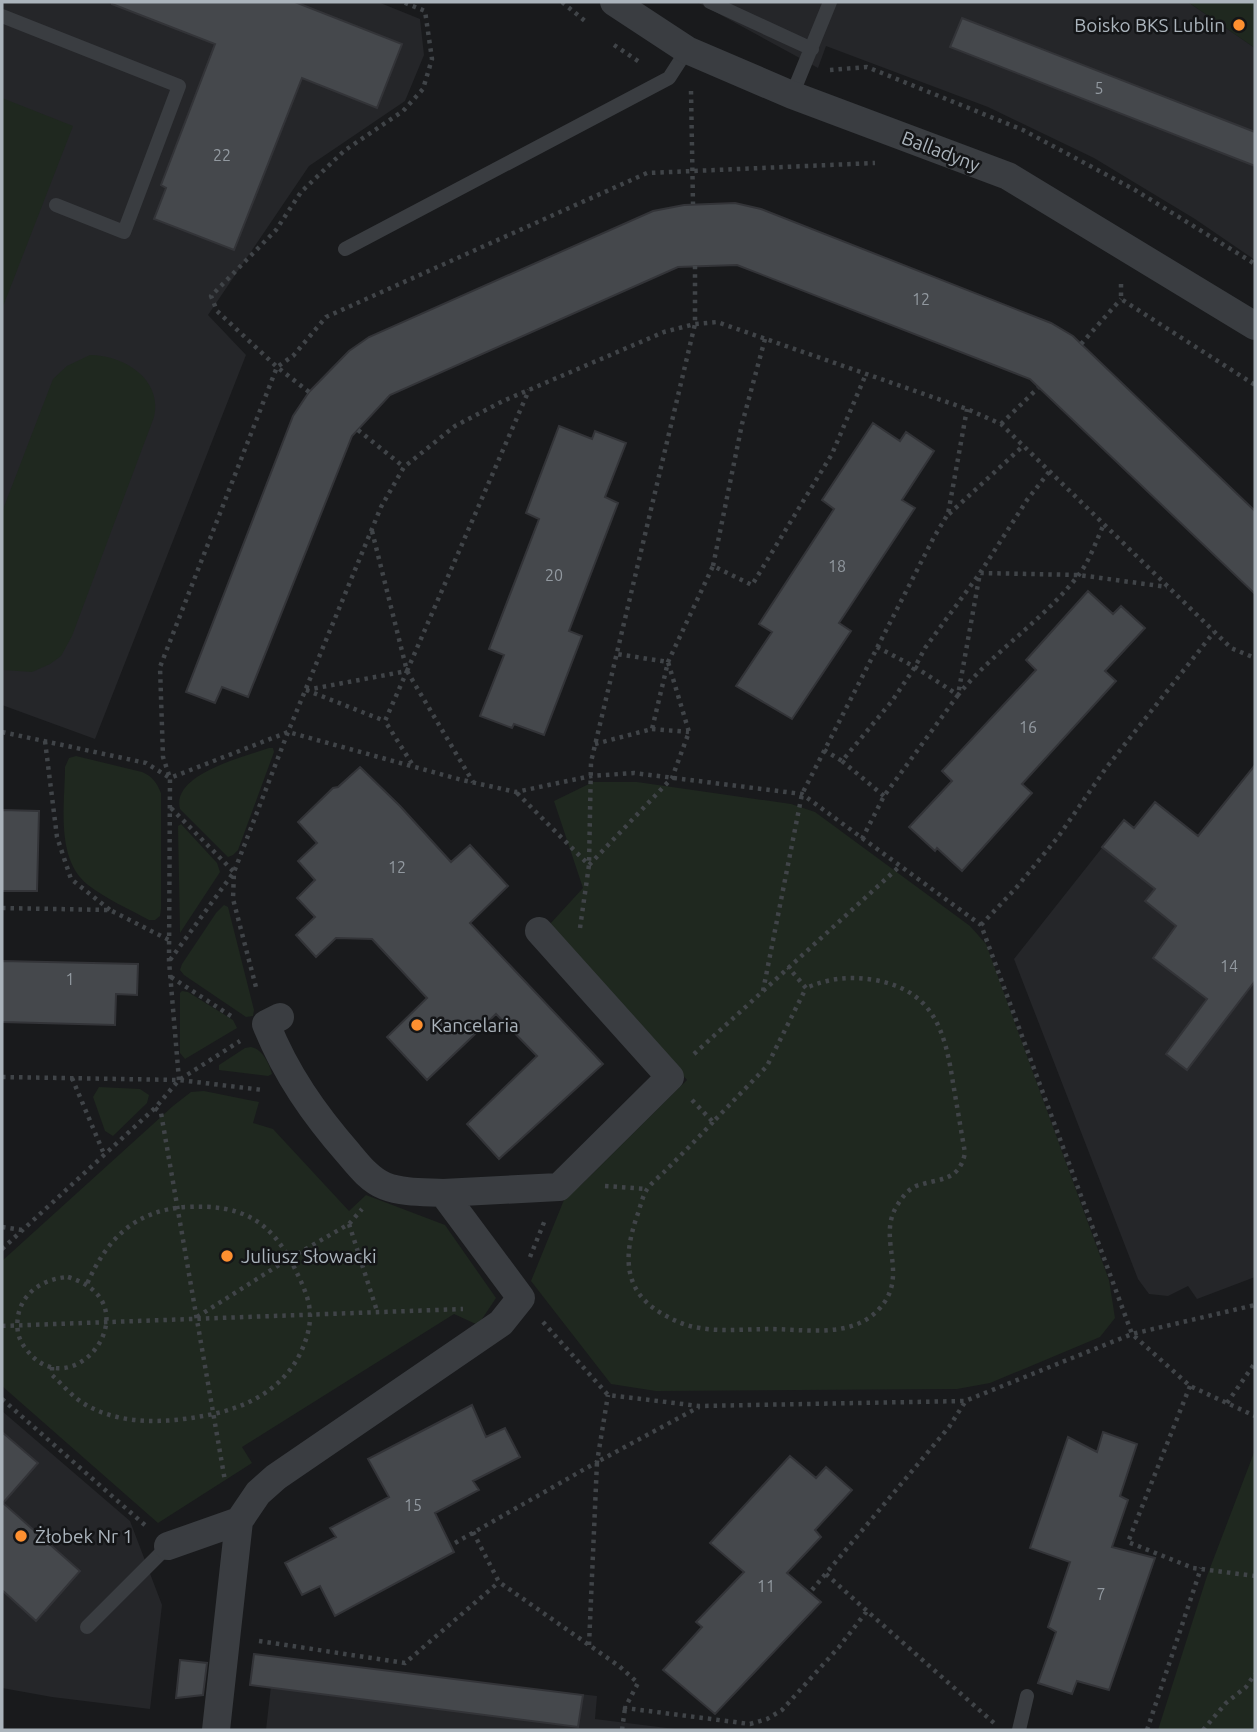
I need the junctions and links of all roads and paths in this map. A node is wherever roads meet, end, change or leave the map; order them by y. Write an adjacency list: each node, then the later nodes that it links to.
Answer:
1 (403, 2): 27 (path)
2 (562, 2): 7 (path)
3 (614, 2): 10 (street, Balladyny)
4 (710, 2): 9 (lane)
5 (830, 2): 9 (lane)
6 (2, 16): 17 (lane)
7 (593, 27)
8 (613, 44): 11 (path)
9 (812, 49): 12 (lane)
10 (687, 50): 11 (lane); 12 (street, Balladyny)
11 (670, 78): 18 (lane)
12 (797, 84): 19 (path); 24 (street, Balladyny)
13 (704, 91): 15 (path)
14 (871, 158): 15 (path)
15 (692, 171): 16 (path); 27 (path)
16 (693, 204)
17 (56, 205)
18 (345, 249)
19 (1255, 264)
20 (695, 267): 23 (path)
21 (1112, 277): 22 (path)
22 (1122, 299): 26 (path); 29 (path)
23 (695, 324): 25 (path); 31 (path); 48 (path)
24 (1255, 326)
25 (765, 338): 28 (path); 42 (path)
26 (1081, 344)
27 (277, 367): 32 (path); 66 (path)
28 (866, 374): 33 (path); 42 (path)
29 (1255, 385)
30 (1038, 388): 34 (path)
31 (529, 390): 37 (path); 52 (path)
32 (309, 392)
33 (967, 409): 34 (path); 39 (path)
34 (1001, 424): 36 (path)
35 (358, 430): 37 (path)
36 (1023, 446): 38 (path); 39 (path)
37 (404, 467): 41 (path)
38 (1049, 472): 40 (path); 43 (path)
39 (948, 514): 47 (path)
40 (1104, 524): 44 (path); 45 (path)
41 (372, 531): 52 (path); 53 (path)
42 (713, 566): 50 (path)
43 (980, 573): 44 (path); 51 (path); 54 (path)
44 (1079, 575): 45 (path); 54 (path)
45 (1168, 587): 46 (path)
46 (1214, 632): 49 (path); 79 (path)
47 (877, 647): 51 (path); 62 (path)
48 (617, 654): 50 (path); 61 (path)
49 (1255, 659)
50 (668, 662): 56 (path); 59 (path)
51 (915, 667): 54 (path); 63 (path)
52 (407, 671): 53 (path); 55 (path); 68 (path)
53 (306, 690): 55 (path); 58 (path)
54 (958, 695): 71 (path)
55 (385, 721): 64 (path)
56 (652, 729): 59 (path); 61 (path)
57 (2, 732): 60 (path)
58 (288, 732): 64 (path); 66 (path); 76 (path)
59 (689, 732): 67 (path)
60 (45, 741): 66 (path); 78 (path)
61 (595, 744): 65 (path)
62 (824, 750): 63 (path); 70 (path)
63 (842, 761): 71 (path)
64 (414, 767): 68 (path)
65 (591, 776): 67 (path); 69 (path); 74 (path)
66 (170, 778): 72 (path)
67 (672, 778): 70 (path); 74 (path)
68 (474, 783): 69 (path)
69 (516, 792): 74 (path)
70 (802, 794): 73 (path); 87 (path)
71 (884, 796): 73 (path)
72 (170, 808): 76 (path); 81 (path)
73 (862, 839): 75 (path)
74 (589, 865): 84 (path)
75 (900, 866): 79 (path); 83 (path)
76 (233, 872): 82 (path); 88 (path)
77 (2, 908): 78 (path)
78 (110, 910): 81 (path)
79 (981, 925): 116 (path)
80 (539, 931): 84 (street)
81 (169, 940): 82 (path)
82 (169, 961): 85 (path)
83 (788, 967): 86 (path); 87 (path)
84 (574, 970): 90 (street)
85 (170, 976): 88 (path); 92 (path)
86 (806, 988): 95 (path); 95 (path)
87 (763, 991): 90 (path)
88 (267, 1024): 92 (path); 93 (street)
89 (2, 1077): 91 (path)
90 (670, 1077): 95 (path); 98 (street)
91 (72, 1078): 92 (path); 96 (path)
92 (179, 1080): 93 (path); 94 (path)
93 (297, 1088): 97 (street)
94 (155, 1108): 96 (path); 100 (path)
95 (713, 1122)
96 (104, 1154): 103 (path)
97 (384, 1186): 99 (street); 101 (path)
98 (559, 1187): 99 (street); 107 (path)
99 (443, 1193): 107 (street)
100 (178, 1208): 105 (path); 106 (path); 111 (path)
101 (349, 1224): 105 (path); 109 (path)
102 (2, 1227): 103 (path)
103 (22, 1230): 104 (path)
104 (2, 1249)
105 (290, 1258): 110 (path); 111 (path)
106 (87, 1284): 112 (path); 114 (path)
107 (521, 1298): 113 (street); 120 (path)
108 (1255, 1305): 116 (path)
109 (377, 1311): 110 (path); 113 (path)
110 (310, 1313): 111 (path); 125 (path)
111 (196, 1317): 112 (path); 125 (path)
112 (106, 1321): 114 (path); 118 (path)
113 (501, 1323): 128 (street)
114 (18, 1325): 115 (path); 118 (path)
115 (2, 1326)
116 (1132, 1334): 119 (path); 122 (path)
117 (1255, 1363): 123 (path)
118 (52, 1367): 125 (path)
119 (1190, 1386): 123 (path); 132 (path)
120 (608, 1395): 124 (path); 127 (path)
121 (2, 1399): 131 (path)
122 (965, 1401): 124 (path); 133 (path)
123 (1227, 1403): 126 (path)
124 (699, 1406): 127 (path)
125 (214, 1414): 128 (path)
126 (1255, 1416)
127 (597, 1462): 129 (path); 140 (path)
128 (239, 1521): 131 (street); 139 (street)
129 (473, 1532): 130 (path); 135 (path)
130 (455, 1543)
131 (169, 1546): 138 (lane)
132 (1201, 1568): 134 (path); 148 (path)
133 (826, 1574): 136 (path); 137 (path)
134 (1255, 1576)
135 (499, 1582): 139 (path); 140 (path)
136 (812, 1590)
137 (867, 1611): 143 (path); 146 (path)
138 (87, 1627)
139 (228, 1634): 144 (street)
140 (589, 1645): 143 (path)
141 (1255, 1674): 149 (path)
142 (1027, 1696): 147 (lane)
143 (625, 1708): 145 (path)
144 (216, 1730)
145 (622, 1730)
146 (997, 1730)
147 (1019, 1730)
148 (1147, 1730)
149 (1203, 1730)

